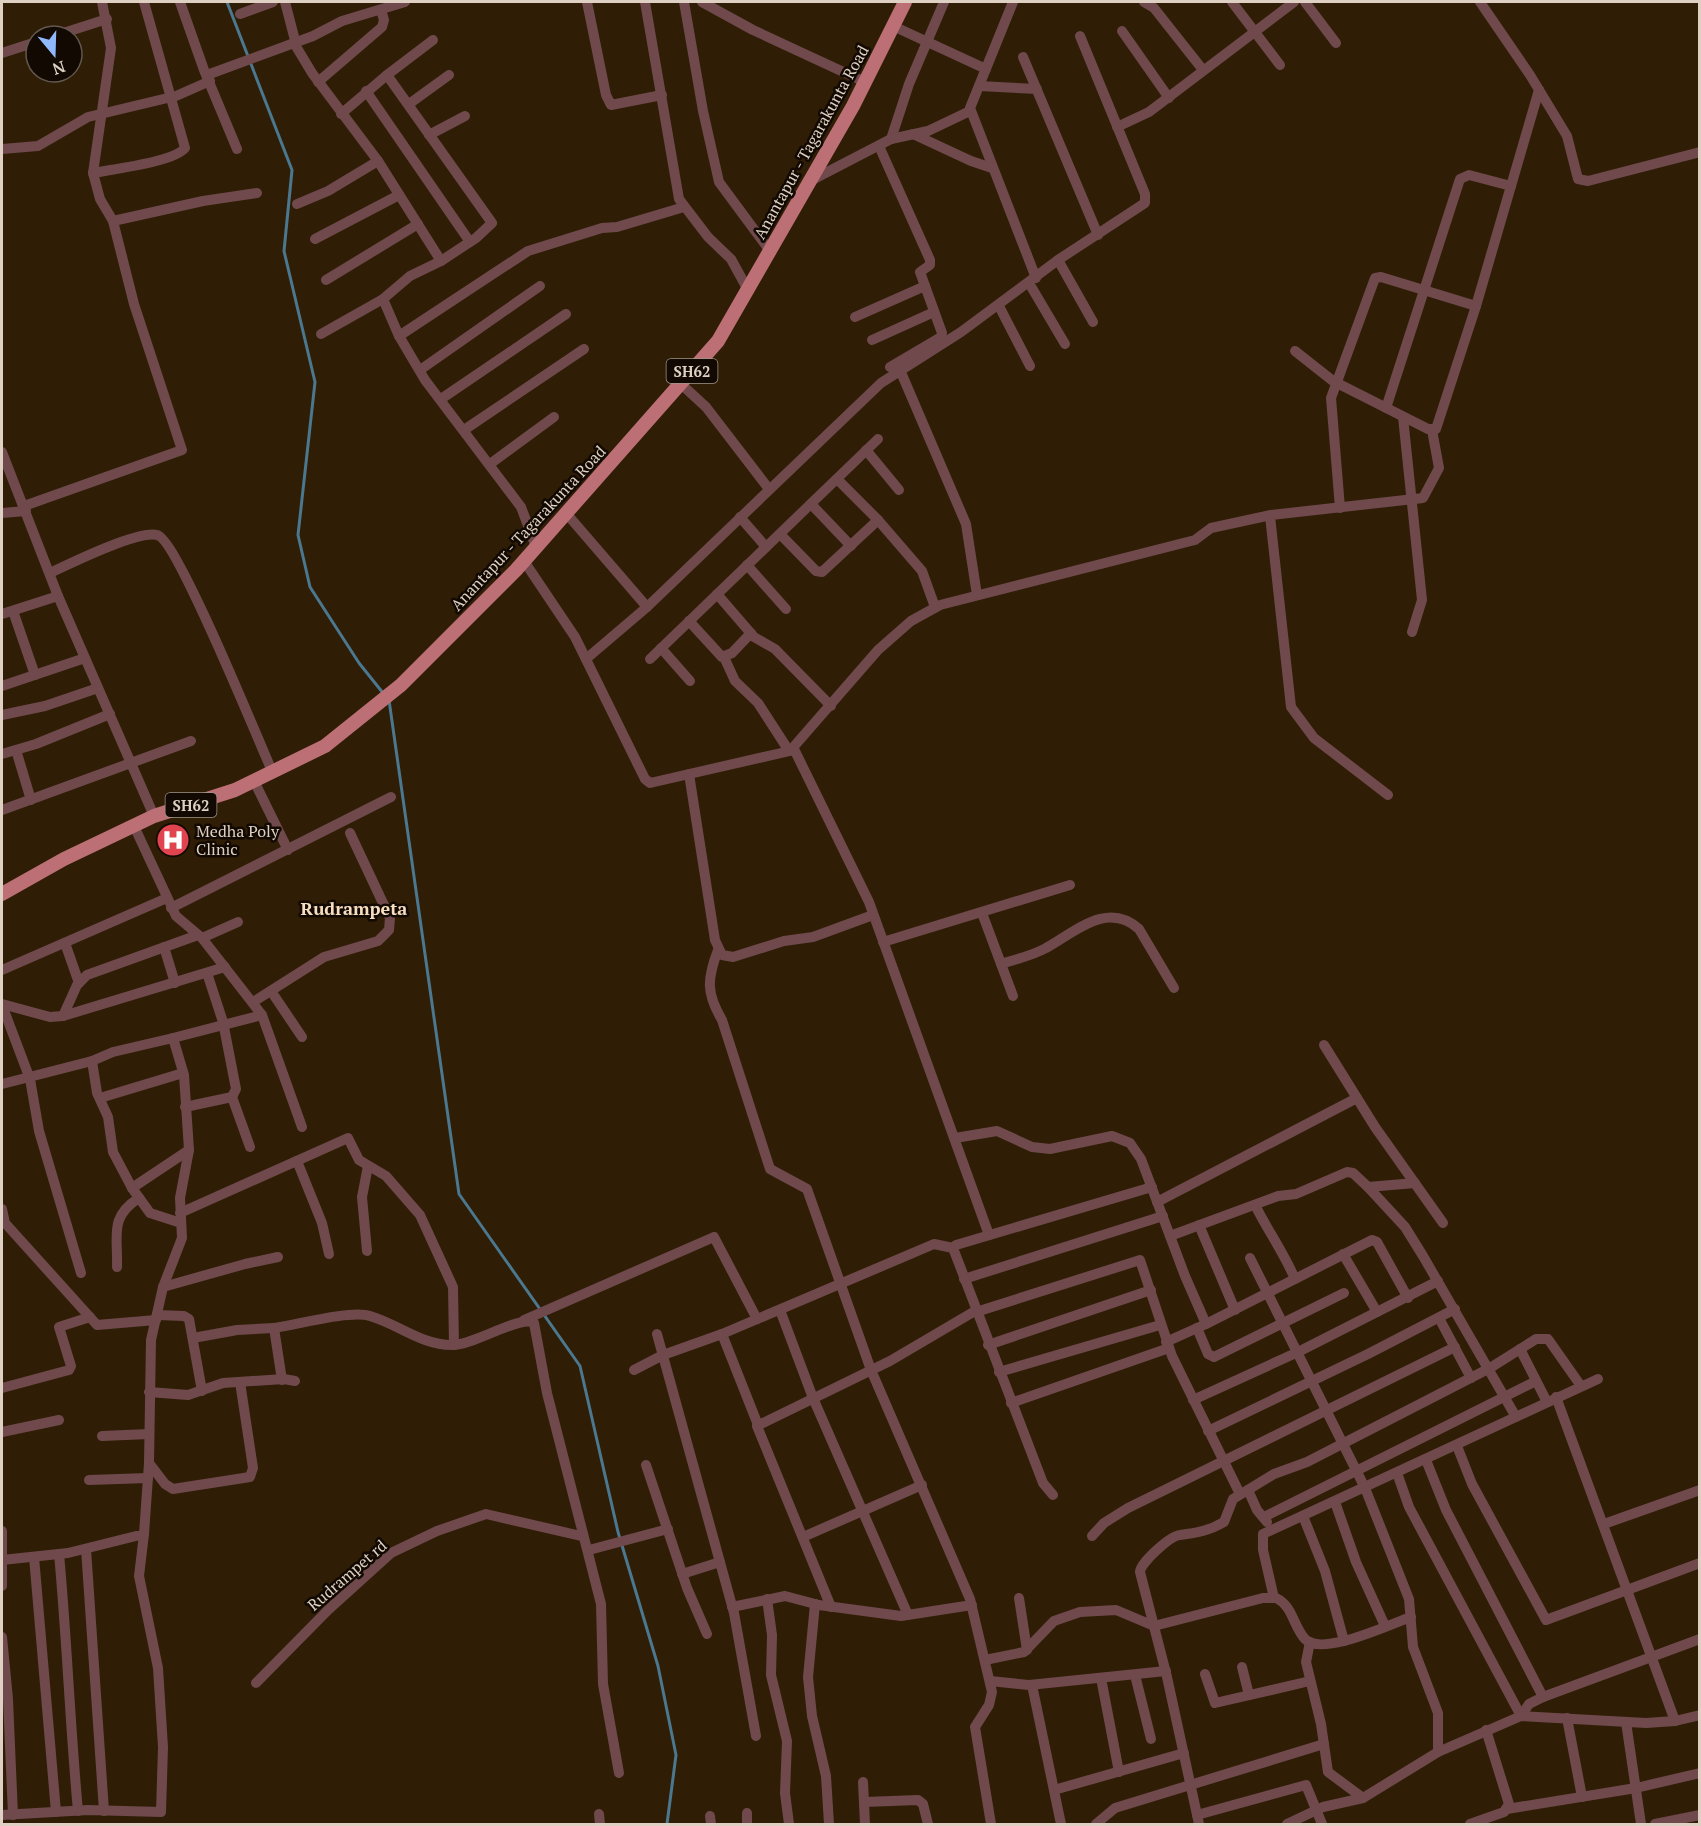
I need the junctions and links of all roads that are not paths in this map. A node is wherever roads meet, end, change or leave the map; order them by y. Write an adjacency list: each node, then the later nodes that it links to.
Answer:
1 (102, 2): 21 (street)
2 (144, 2): 47 (street)
3 (180, 2): 39 (street)
4 (273, 2): 20 (street)
5 (285, 2): 28 (street)
6 (405, 2): 19 (street)
7 (587, 2): 46 (street)
8 (645, 2): 46 (street)
9 (684, 2): 76 (street)
10 (702, 2): 41 (street)
11 (905, 2): 23 (main road, Anantapur - Tagarakunta Road / SH62)
12 (944, 2): 30 (street)
13 (1013, 2): 35 (street)
14 (1144, 2): 36 (street)
15 (1232, 2): 25 (street)
16 (1294, 2): 25 (street)
17 (1305, 2): 29 (street)
18 (1480, 2): 44 (street)
19 (381, 10): 28 (street); 40 (street)
20 (240, 14)
21 (107, 19): 22 (street); 51 (street)
22 (84, 26)
23 (892, 26): 30 (street); 41 (main road, Anantapur - Tagarakunta Road / SH62)
24 (1122, 31): 48 (street)
25 (1254, 31): 34 (street); 36 (street)
26 (1080, 36): 54 (street)
27 (433, 40): 37 (street)
28 (295, 42): 39 (street); 40 (street)
29 (1336, 43)
30 (927, 44): 35 (street); 57 (street)
31 (24, 46): 32 (street)
32 (2, 53)
33 (1023, 57): 43 (street)
34 (1280, 65)
35 (986, 69): 42 (street)
36 (1203, 70): 48 (street)
37 (387, 75): 45 (street); 49 (street)
38 (449, 75): 49 (street)
39 (209, 78): 47 (street); 60 (street)
40 (318, 82): 52 (street)
41 (865, 82): 65 (main road, Anantapur - Tagarakunta Road / SH62)
42 (979, 86): 43 (street); 50 (street)
43 (1037, 89): 73 (street)
44 (1539, 90): 61 (street); 66 (street)
45 (366, 91): 52 (street); 75 (street)
46 (662, 95): 70 (street)
47 (171, 98): 51 (street); 64 (street)
48 (1169, 98): 54 (street)
49 (409, 104): 56 (street)
50 (970, 111): 55 (street); 63 (street)
51 (100, 113): 59 (street); 64 (street)
52 (341, 114): 62 (street)
53 (465, 117): 56 (street)
54 (1118, 127): 73 (street)
55 (913, 134): 57 (street); 63 (street)
56 (429, 135): 75 (street)
57 (891, 139): 58 (street)
58 (879, 146): 65 (street); 81 (street)
59 (2, 149)
60 (237, 149)
61 (1700, 152)
62 (378, 161): 68 (street); 69 (street)
63 (992, 168): 80 (street)
64 (93, 173): 71 (street)
65 (810, 181): 76 (main road, Anantapur - Tagarakunta Road / SH62)
66 (1511, 186): 84 (street); 87 (street)
67 (257, 192): 71 (street)
68 (399, 195): 72 (street); 74 (street)
69 (297, 204)
70 (684, 207): 83 (street); 93 (street)
71 (113, 221): 119 (street)
72 (418, 224): 78 (street); 79 (street)
73 (1098, 235): 77 (street)
74 (315, 239)
75 (470, 242): 78 (street)
76 (770, 251): 83 (main road, Anantapur - Tagarakunta Road / SH62)
77 (1058, 260): 80 (street); 91 (street)
78 (441, 261): 85 (street)
79 (326, 280)
80 (1032, 280): 86 (street); 95 (street)
81 (925, 285): 88 (street); 90 (street)
82 (540, 286): 100 (street)
83 (748, 290): 101 (main road, Anantapur - Tagarakunta Road / SH62)
84 (1426, 290): 87 (street); 102 (street); 104 (street)
85 (383, 299): 92 (street); 93 (street)
86 (999, 306): 98 (street); 99 (street)
87 (1476, 306): 108 (street)
88 (934, 312): 94 (street); 99 (street)
89 (566, 314): 103 (street)
90 (855, 317)
91 (1093, 322)
92 (321, 334)
93 (399, 336): 100 (street)
94 (872, 340)
95 (1065, 344)
96 (584, 349): 107 (street)
97 (1295, 351): 102 (street)
98 (1030, 366)
99 (895, 368): 115 (street); 134 (street)
100 (420, 370): 103 (street)
101 (681, 384): 115 (street); 122 (main road, Anantapur - Tagarakunta Road / SH62)
102 (1338, 384): 104 (street); 120 (street)
103 (441, 399): 107 (street)
104 (1386, 408): 106 (street)
105 (554, 417): 112 (street)
106 (1403, 417): 108 (street); 117 (street)
107 (464, 430): 112 (street)
108 (1432, 430): 117 (street)
109 (878, 439): 110 (street)
110 (866, 450): 114 (street); 116 (street)
111 (2, 452): 113 (street)
112 (490, 464): 129 (street)
113 (5, 466): 119 (street)
114 (837, 479): 118 (street); 125 (street)
115 (770, 489): 124 (street)
116 (899, 489)
117 (1412, 501): 120 (street); 142 (street)
118 (811, 504): 126 (street); 127 (street)
119 (25, 508): 121 (street); 132 (street)
120 (1340, 508): 123 (street)
121 (2, 513)
122 (566, 513): 129 (main road, Anantapur - Tagarakunta Road / SH62); 136 (street)
123 (1270, 516): 134 (street); 164 (street)
124 (740, 517): 128 (street); 136 (street)
125 (878, 520): 127 (street); 137 (street)
126 (780, 534): 127 (street); 128 (street)
127 (851, 546)
128 (766, 547): 131 (street)
129 (536, 548): 130 (main road, Anantapur - Tagarakunta Road / SH62)
130 (524, 561): 148 (street); 161 (main road, Anantapur - Tagarakunta Road / SH62)
131 (747, 565): 133 (street); 138 (street)
132 (50, 573): 135 (street); 161 (street)
133 (717, 594): 141 (street); 143 (street)
134 (977, 595): 137 (street)
135 (58, 596): 139 (street); 146 (street)
136 (647, 607): 148 (street)
137 (935, 607): 153 (street)
138 (786, 609)
139 (13, 611): 140 (street); 149 (street)
140 (2, 615)
141 (689, 621): 144 (street); 145 (street)
142 (1412, 632)
143 (751, 633): 145 (street); 153 (street)
144 (661, 648): 147 (street); 150 (street)
145 (724, 657): 158 (street)
146 (86, 658): 149 (street); 152 (street)
147 (650, 658)
148 (586, 659): 162 (street)
149 (35, 675): 151 (street)
150 (690, 681)
151 (2, 686)
152 (98, 688): 154 (street); 155 (street)
153 (831, 705): 158 (street)
154 (110, 714): 157 (street); 160 (street)
155 (2, 715)
156 (191, 741): 160 (street)
157 (16, 750): 159 (street); 166 (street)
158 (791, 750): 162 (street); 176 (street)
159 (2, 754)
160 (132, 764): 166 (street); 168 (street)
161 (273, 771): 163 (main road, Anantapur - Tagarakunta Road / SH62)
162 (689, 774): 182 (street)
163 (254, 781): 168 (main road, Anantapur - Tagarakunta Road / SH62); 171 (street)
164 (1388, 795)
165 (390, 797): 171 (street)
166 (31, 800): 167 (street)
167 (2, 810)
168 (154, 816): 169 (main road, Anantapur - Tagarakunta Road / SH62)
169 (134, 826): 173 (main road, Anantapur - Tagarakunta Road / SH62); 174 (street)
170 (350, 833): 190 (street)
171 (288, 850): 174 (street)
172 (1070, 885): 175 (street)
173 (2, 894)
174 (169, 903): 178 (street); 180 (street)
175 (982, 913): 179 (street); 183 (street)
176 (873, 915): 179 (street); 182 (street)
177 (238, 922): 178 (street)
178 (200, 936): 181 (street); 184 (street)
179 (883, 942): 209 (street)
180 (65, 943): 185 (street); 187 (street)
181 (164, 947): 187 (street); 188 (street)
182 (718, 950): 239 (street)
183 (1001, 964): 189 (street); 191 (street)
184 (225, 967): 186 (street); 192 (street)
185 (2, 970)
186 (207, 973): 188 (street); 196 (street)
187 (79, 983): 195 (street)
188 (175, 984): 195 (street)
189 (1174, 988)
190 (271, 991): 192 (street); 197 (street)
191 (1013, 996)
192 (252, 1002): 194 (street)
193 (2, 1005): 195 (street); 202 (street)
194 (262, 1015): 196 (street); 208 (street)
195 (63, 1016)
196 (224, 1025): 198 (street); 204 (street)
197 (302, 1037)
198 (173, 1038): 200 (street); 201 (street)
199 (1324, 1046): 206 (street)
200 (92, 1061): 202 (street); 205 (street)
201 (183, 1073): 205 (street); 207 (street)
202 (29, 1077): 203 (street); 235 (street)
203 (2, 1084)
204 (232, 1097): 207 (street); 210 (street)
205 (100, 1098): 217 (street)
206 (1357, 1098): 214 (street); 219 (street)
207 (185, 1107): 211 (street)
208 (302, 1126)
209 (955, 1138): 215 (street); 226 (street)
210 (250, 1147)
211 (189, 1150): 217 (street); 223 (street)
212 (297, 1161): 213 (street); 223 (street); 230 (street)
213 (368, 1166): 229 (street); 262 (street)
214 (1415, 1183): 216 (street); 224 (street)
215 (1152, 1187): 219 (street); 226 (street)
216 (1368, 1187): 220 (street); 238 (street)
217 (132, 1188): 218 (street)
218 (139, 1198): 223 (street); 234 (street)
219 (1157, 1202): 222 (street)
220 (1255, 1205): 225 (street); 237 (street)
221 (2, 1209): 250 (street)
222 (1162, 1216): 227 (street); 236 (street)
223 (181, 1218): 240 (street)
224 (1443, 1224)
225 (1199, 1226): 227 (street); 247 (street)
226 (989, 1235): 228 (street)
227 (1170, 1236): 257 (street)
228 (953, 1248): 236 (street); 239 (street)
229 (367, 1251)
230 (329, 1254)
231 (1343, 1254): 237 (street); 244 (street); 249 (street)
232 (278, 1257): 240 (street)
233 (1250, 1258): 243 (street)
234 (117, 1267)
235 (81, 1273)
236 (964, 1279): 248 (street)
237 (1295, 1279): 243 (street)
238 (1438, 1281): 244 (street); 245 (street)
239 (841, 1284): 246 (street); 271 (street)
240 (163, 1287): 251 (street)
241 (1151, 1290): 248 (street); 256 (street); 263 (street)
242 (1344, 1293): 255 (street)
243 (1266, 1294): 247 (street); 255 (street)
244 (1408, 1298): 249 (street)
245 (1455, 1309): 252 (street); 269 (street)
246 (780, 1310): 253 (street); 285 (street)
247 (1235, 1310): 257 (street)
248 (976, 1311): 263 (street); 271 (street)
249 (1377, 1312): 267 (street)
250 (90, 1317): 251 (street); 281 (street)
251 (156, 1317): 261 (street); 283 (street)
252 (1438, 1318): 265 (street); 277 (street)
253 (757, 1319): 254 (street); 260 (street)
254 (524, 1320): 262 (street); 327 (street)
255 (1281, 1323): 257 (street); 267 (street)
256 (1160, 1325): 264 (street); 272 (street)
257 (1202, 1326): 264 (street)
258 (274, 1328): 261 (street); 262 (street); 275 (street)
259 (657, 1334): 268 (street)
260 (722, 1334): 268 (street); 293 (street)
261 (193, 1338): 282 (street)
262 (454, 1345)
263 (988, 1345): 272 (street)
264 (1167, 1345): 286 (street); 288 (street)
265 (1455, 1347): 273 (street); 289 (street)
266 (1520, 1349): 269 (street); 278 (street); 280 (street)
267 (1298, 1352): 277 (street); 286 (street)
268 (663, 1355): 270 (street); 331 (street)
269 (1490, 1368): 273 (street); 284 (street)
270 (634, 1370)
271 (871, 1370): 285 (street); 309 (street)
272 (999, 1372): 288 (street)
273 (1471, 1378): 299 (street)
274 (1598, 1379): 280 (street)
275 (282, 1380): 276 (street); 279 (street)
276 (296, 1381)
277 (1313, 1381): 289 (street); 294 (street)
278 (1536, 1381): 284 (street); 287 (street)
279 (240, 1382): 282 (street); 303 (street)
280 (1581, 1386): 287 (street)
281 (2, 1388)
282 (202, 1391): 283 (street)
283 (149, 1392): 296 (street)
284 (1506, 1397): 290 (street); 291 (street)
285 (813, 1398): 293 (street); 315 (street)
286 (1193, 1400): 294 (street)
287 (1552, 1400): 290 (street); 318 (street)
288 (1011, 1402): 313 (street)
289 (1327, 1410): 299 (street); 302 (street)
290 (1516, 1417): 298 (street)
291 (1464, 1418): 298 (street); 305 (street)
292 (59, 1420): 295 (street)
293 (758, 1425): 325 (street)
294 (1208, 1431): 302 (street)
295 (2, 1432)
296 (149, 1434): 297 (street); 303 (street)
297 (102, 1436)
298 (1469, 1440): 300 (street)
299 (1343, 1442): 305 (street); 312 (street)
300 (1457, 1446): 301 (street); 335 (street)
301 (1426, 1460): 306 (street); 365 (street)
302 (1224, 1461): 312 (street); 324 (street)
303 (149, 1463): 307 (street)
304 (646, 1465): 319 (street)
305 (1357, 1471): 310 (street); 317 (street)
306 (1397, 1473): 310 (street); 367 (street)
307 (148, 1478): 308 (street); 322 (street)
308 (89, 1480)
309 (922, 1485): 315 (street); 340 (street)
310 (1365, 1488): 314 (street); 344 (street)
311 (1700, 1490): 318 (street)
312 (1244, 1492): 317 (street); 345 (street)
313 (1053, 1495)
314 (1335, 1502): 316 (street); 346 (street)
315 (862, 1511): 325 (street); 343 (street)
316 (1303, 1516): 320 (street); 350 (street)
317 (1264, 1517): 320 (street)
318 (1604, 1524): 335 (street)
319 (668, 1529): 327 (street); 333 (street)
320 (1272, 1530): 337 (street)
321 (2, 1531): 330 (street)
322 (144, 1534): 326 (street); 392 (street)
323 (581, 1536): 362 (street, Rudrampet rd)
324 (1092, 1536)
325 (803, 1538): 342 (street)
326 (86, 1549): 328 (street); 390 (street)
327 (589, 1550): 378 (street)
328 (59, 1554): 329 (street); 389 (street)
329 (34, 1557): 330 (street); 391 (street)
330 (3, 1560): 334 (street)
331 (720, 1562): 333 (street); 341 (street)
332 (1700, 1563): 335 (street)
333 (682, 1574): 347 (street)
334 (2, 1586)
335 (1626, 1590): 353 (street)
336 (1019, 1598): 352 (street)
337 (1274, 1598): 345 (street); 351 (street)
338 (767, 1599): 339 (street); 341 (street); 397 (street)
339 (815, 1604): 342 (street); 398 (street)
340 (972, 1605): 343 (street); 354 (street)
341 (732, 1607): 372 (street)
342 (831, 1607): 343 (street)
343 (908, 1616)
344 (1411, 1617): 346 (street); 375 (street)
345 (1154, 1626): 352 (street); 356 (street)
346 (1385, 1626): 350 (street)
347 (707, 1634)
348 (2, 1637): 393 (street)
349 (1700, 1640): 353 (street)
350 (1344, 1641): 351 (street)
351 (1310, 1642): 361 (street)
352 (1027, 1650): 354 (street)
353 (1651, 1656): 365 (street); 369 (street)
354 (985, 1660): 360 (street)
355 (1242, 1667): 364 (street)
356 (1166, 1671): 357 (street); 376 (street)
357 (1135, 1674): 359 (street); 373 (street)
358 (1205, 1674): 364 (street)
359 (1101, 1678): 363 (street); 377 (street)
360 (990, 1680): 363 (street); 401 (street)
361 (1310, 1681): 364 (street); 374 (street)
362 (256, 1683)
363 (1032, 1685): 383 (street)
364 (1249, 1695)
365 (1543, 1697): 367 (street)
366 (1700, 1715): 369 (street)
367 (1521, 1716): 368 (street); 371 (street)
368 (1567, 1718): 370 (street); 384 (street)
369 (1675, 1721): 370 (street)
370 (1626, 1722): 382 (street)
371 (1486, 1730): 375 (street); 387 (street)
372 (756, 1736)
373 (1151, 1739)
374 (1324, 1744): 381 (street); 385 (street)
375 (1438, 1752): 385 (street)
376 (1184, 1753): 377 (street); 381 (street)
377 (1119, 1772): 383 (street)
378 (619, 1773)
379 (1700, 1773): 382 (street)
380 (863, 1782): 386 (street)
381 (1191, 1786): 395 (street); 403 (street)
382 (1636, 1788): 384 (street); 407 (street)
383 (1054, 1790): 402 (street)
384 (1582, 1797): 387 (street)
385 (1363, 1798): 388 (street)
386 (864, 1802): 399 (street); 400 (street)
387 (1507, 1809): 406 (street)
388 (1317, 1810): 395 (street); 404 (street); 405 (street)
389 (78, 1811): 390 (street); 391 (street)
390 (104, 1811): 392 (street)
391 (56, 1812): 393 (street)
392 (161, 1812): 396 (street)
393 (7, 1815)
394 (1700, 1815): 408 (street)
395 (1198, 1820)
396 (162, 1824)
397 (789, 1824)
398 (829, 1824)
399 (866, 1824)
400 (928, 1824)
401 (991, 1824)
402 (1060, 1824)
403 (1096, 1824)
404 (1287, 1824)
405 (1322, 1824)
406 (1470, 1824)
407 (1641, 1824)
408 (1655, 1824)

